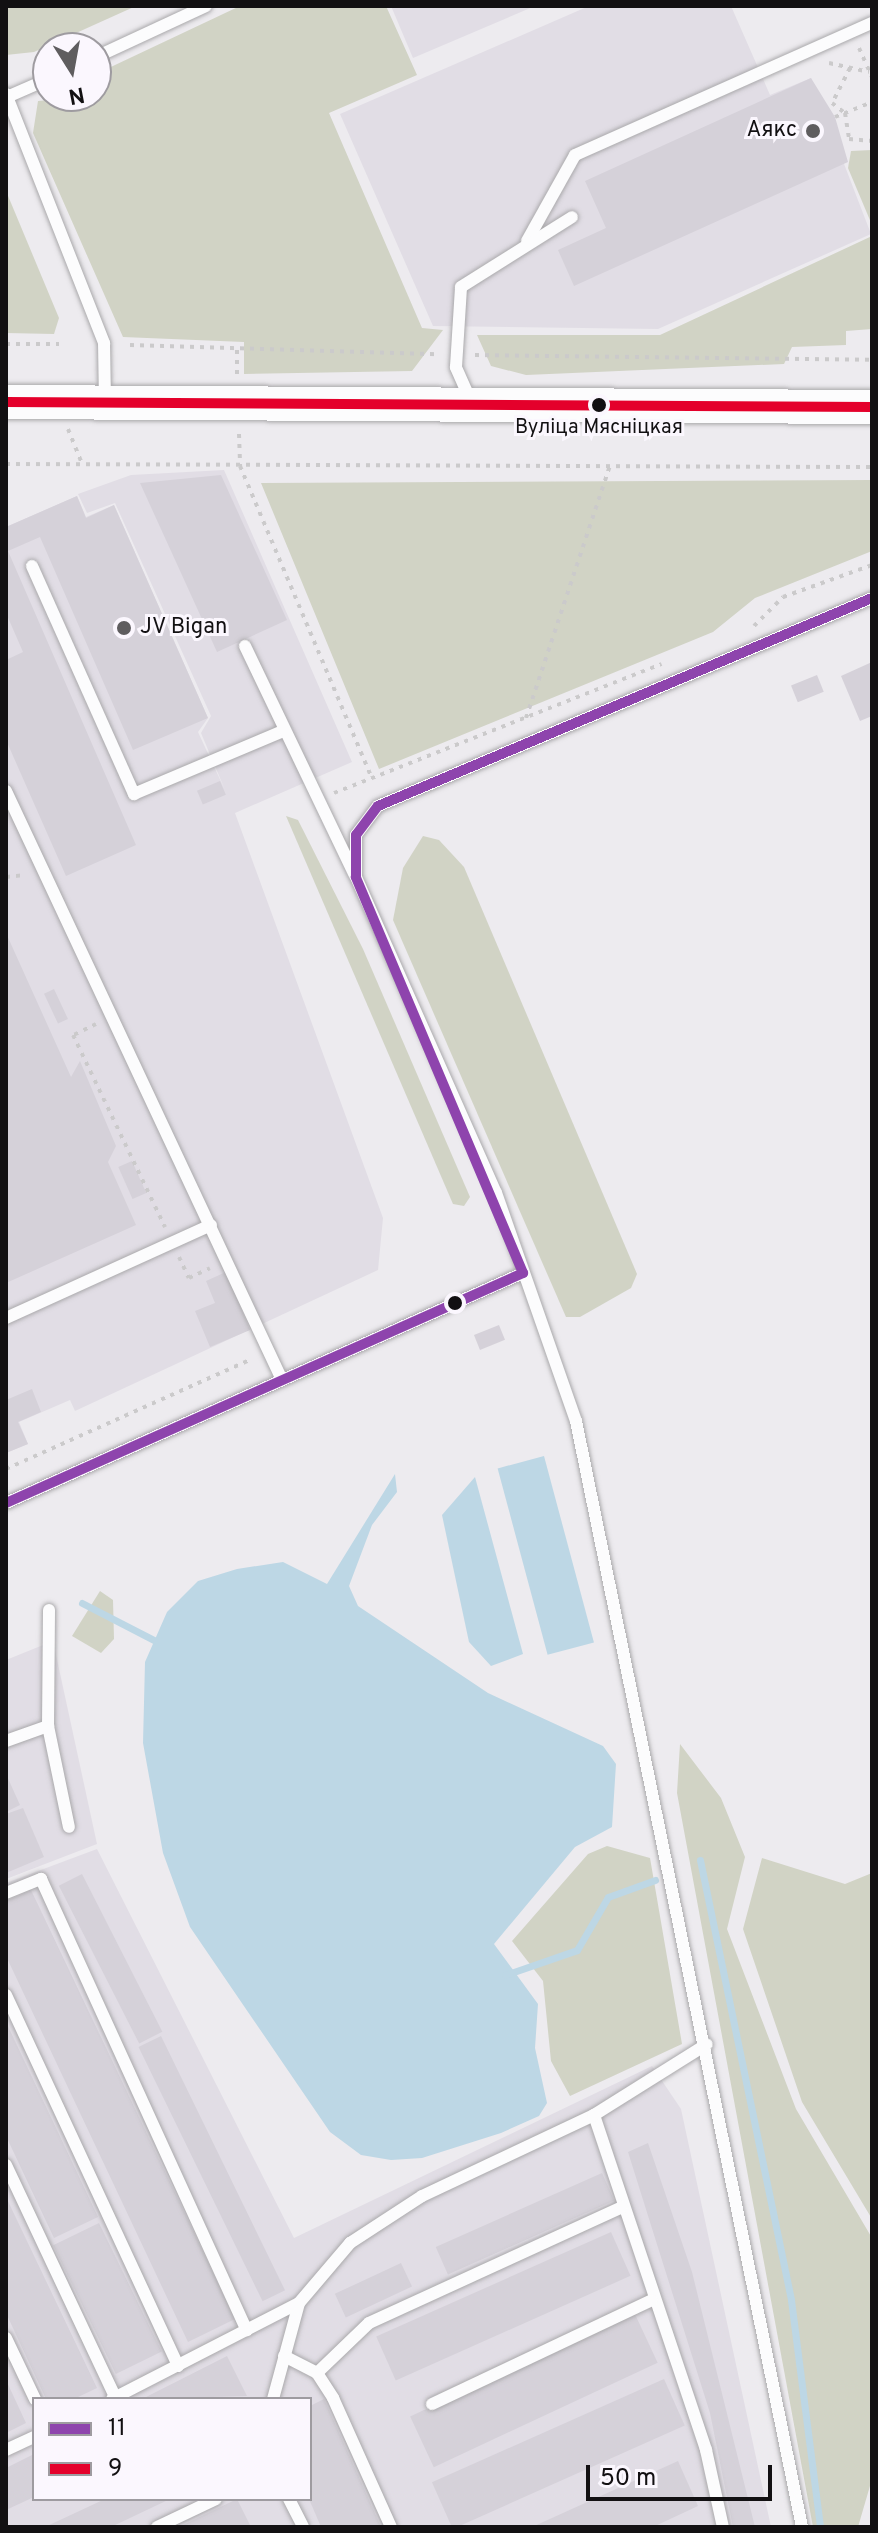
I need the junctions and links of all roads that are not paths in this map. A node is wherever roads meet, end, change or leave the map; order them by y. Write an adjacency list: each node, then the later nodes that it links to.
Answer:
1 (206, 6): 3 (lane)
2 (872, 23): 7 (lane)
3 (112, 50)
4 (32, 86): 5 (lane)
5 (7, 96): 9 (lane)
6 (572, 217): 7 (lane)
7 (527, 241): 10 (lane)
8 (6, 402): 9 (main road)
9 (105, 402): 10 (main road)
10 (473, 406): 11 (main road)
11 (872, 407)
12 (32, 566): 15 (lane)
13 (872, 598): 17 (lane)
14 (245, 646): 15 (lane)
15 (283, 731): 17 (lane)
16 (6, 791): 18 (lane)
17 (356, 877): 19 (lane)
18 (211, 1225): 20 (lane); 21 (lane)
19 (523, 1273): 21 (lane); 29 (lane)
20 (6, 1318)
21 (282, 1380): 22 (lane)
22 (6, 1503)
23 (49, 1610): 24 (lane)
24 (48, 1726): 25 (lane); 26 (lane)
25 (6, 1741)
26 (69, 1827)
27 (6, 1893): 35 (lane)
28 (6, 1995): 38 (lane)
29 (707, 2044): 30 (lane); 53 (lane)
30 (594, 2115): 32 (lane); 34 (lane)
31 (6, 2165): 41 (lane)
32 (622, 2207): 33 (lane); 39 (lane)
33 (652, 2300): 44 (lane); 52 (lane)
34 (299, 2303): 35 (lane); 37 (lane)
35 (247, 2330): 38 (lane)
36 (6, 2338): 40 (lane)
37 (284, 2356): 39 (lane); 43 (lane)
38 (178, 2366): 42 (lane)
39 (317, 2373): 51 (lane)
40 (34, 2397)
41 (113, 2397)
42 (115, 2397)
43 (274, 2397)
44 (432, 2404)
45 (32, 2438): 46 (lane)
46 (6, 2450)
47 (212, 2501): 49 (lane)
48 (290, 2501): 50 (lane)
49 (157, 2527)
50 (302, 2527)
51 (391, 2527)
52 (723, 2527)
53 (802, 2527)

